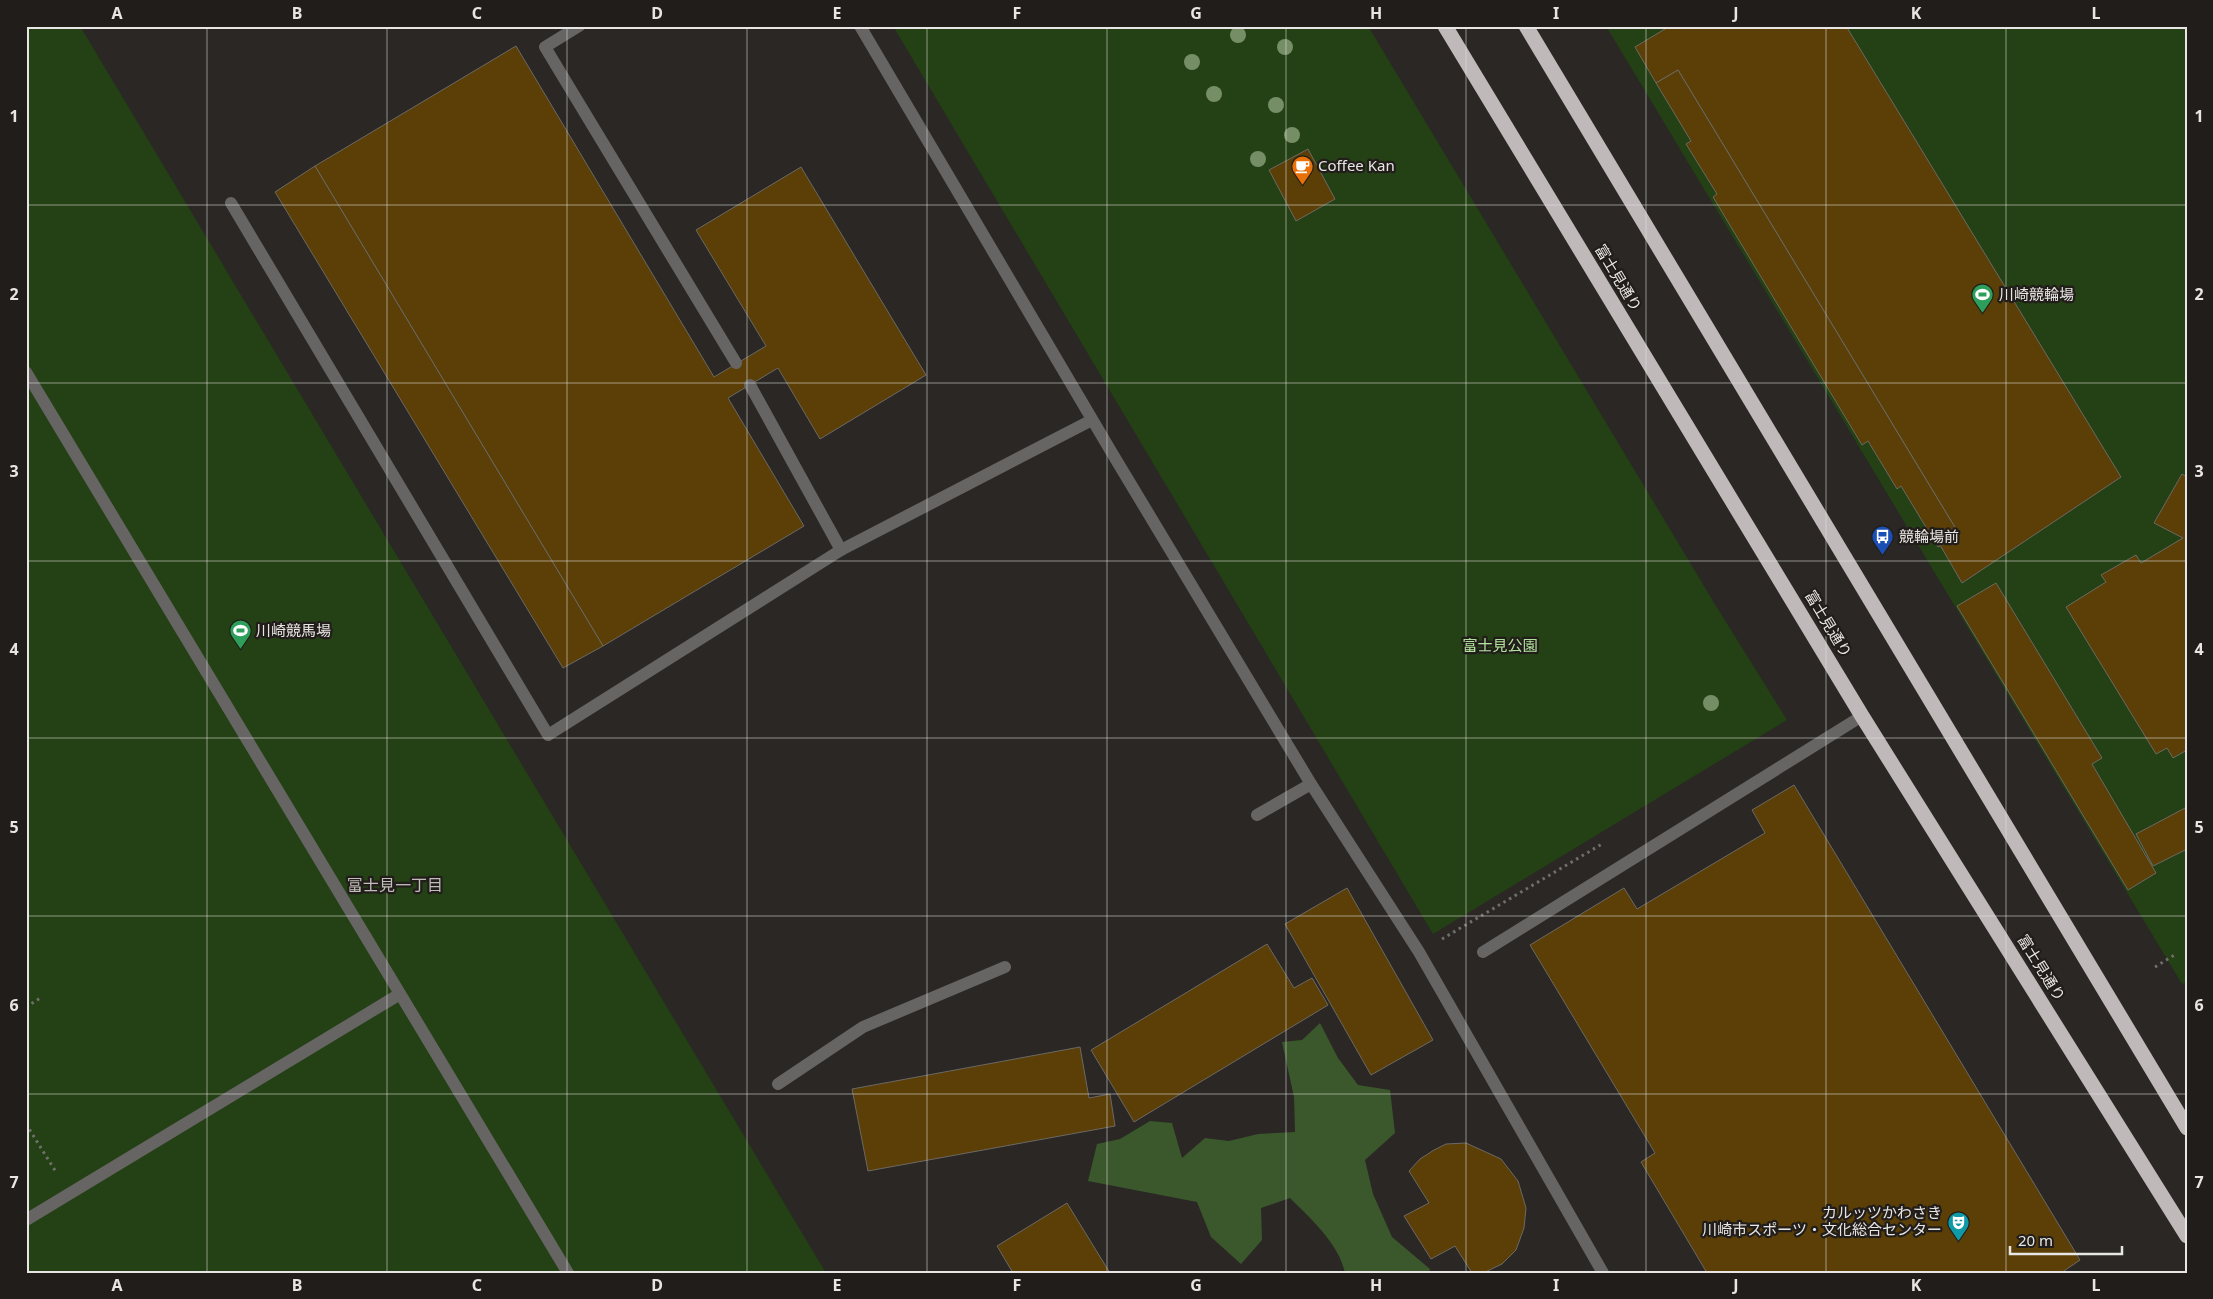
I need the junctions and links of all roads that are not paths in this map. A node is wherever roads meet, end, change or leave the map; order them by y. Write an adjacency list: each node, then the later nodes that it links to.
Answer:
1 (579, 26): 6 (street)
2 (860, 26): 9 (street)
3 (1446, 26): 11 (highway, 富士見通り)
4 (1526, 26): 18 (highway)
5 (231, 204): 10 (street)
6 (736, 363)
7 (26, 372): 16 (street)
8 (750, 385): 10 (street)
9 (1092, 420): 10 (street); 12 (street)
10 (841, 550)
11 (1862, 716): 14 (street); 20 (highway, 富士見通り)
12 (1311, 784): 13 (street); 22 (street)
13 (1257, 815)
14 (1483, 952)
15 (1004, 967): 17 (street)
16 (400, 994): 19 (street); 21 (street)
17 (778, 1084)
18 (2187, 1128)
19 (26, 1220)
20 (2187, 1236)
21 (568, 1273)
22 (1603, 1273)

